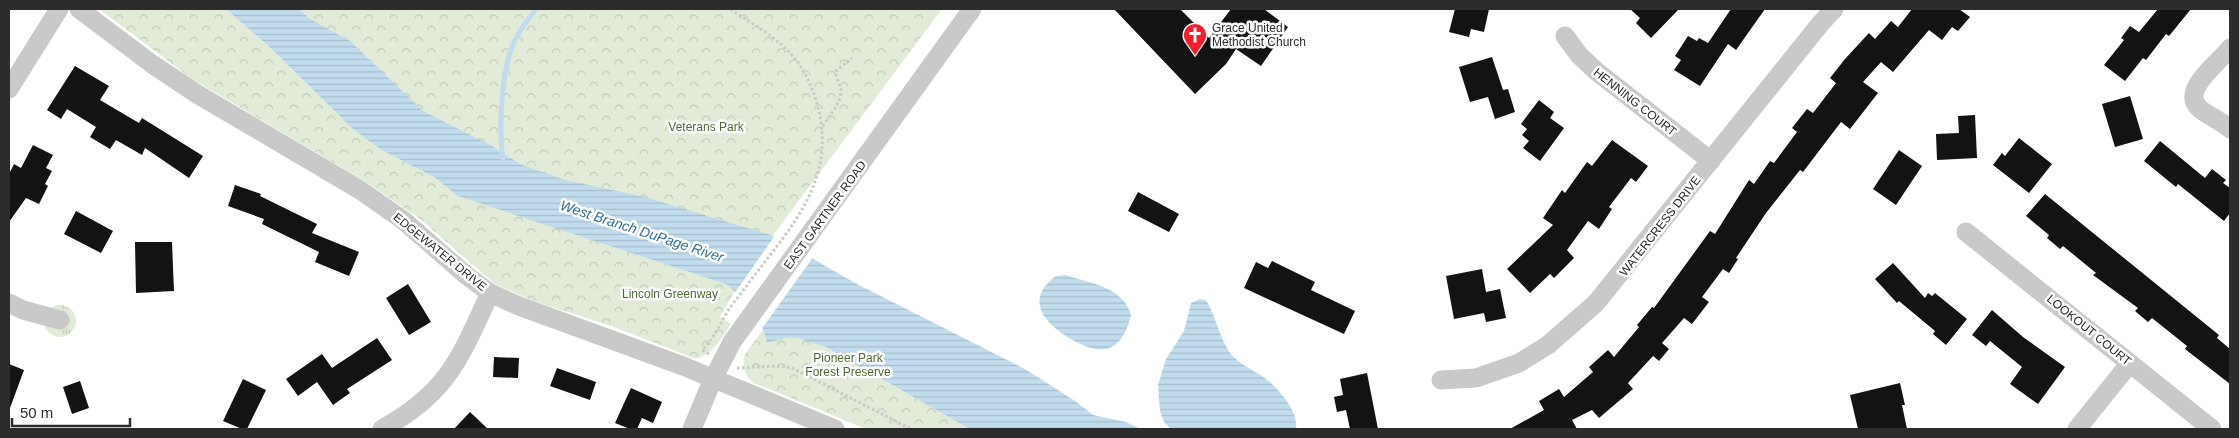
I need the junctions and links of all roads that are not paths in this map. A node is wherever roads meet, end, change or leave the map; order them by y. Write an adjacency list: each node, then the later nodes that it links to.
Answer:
1 (59, 9): 7 (street)
2 (79, 9): 11 (street, EDGEWATER DRIVE)
3 (972, 9): 15 (street, EAST GARTNER ROAD)
4 (1834, 9): 9 (street, WATERCRESS DRIVE)
5 (1565, 36): 9 (street, HENNING COURT)
6 (2230, 48): 8 (street)
7 (9, 88)
8 (2230, 128)
9 (1711, 161): 16 (street, WATERCRESS DRIVE)
10 (1966, 232): 14 (street, LOOKOUT COURT)
11 (490, 293): 15 (street, EDGEWATER DRIVE); 17 (street)
12 (9, 303): 13 (street)
13 (60, 320)
14 (2130, 363): 20 (street); 21 (street, LOOKOUT COURT)
15 (713, 379): 18 (street, EAST GARTNER ROAD); 19 (street, EDGEWATER DRIVE)
16 (1441, 380)
17 (382, 429)
18 (692, 429)
19 (835, 429)
20 (2077, 429)
21 (2212, 429)

